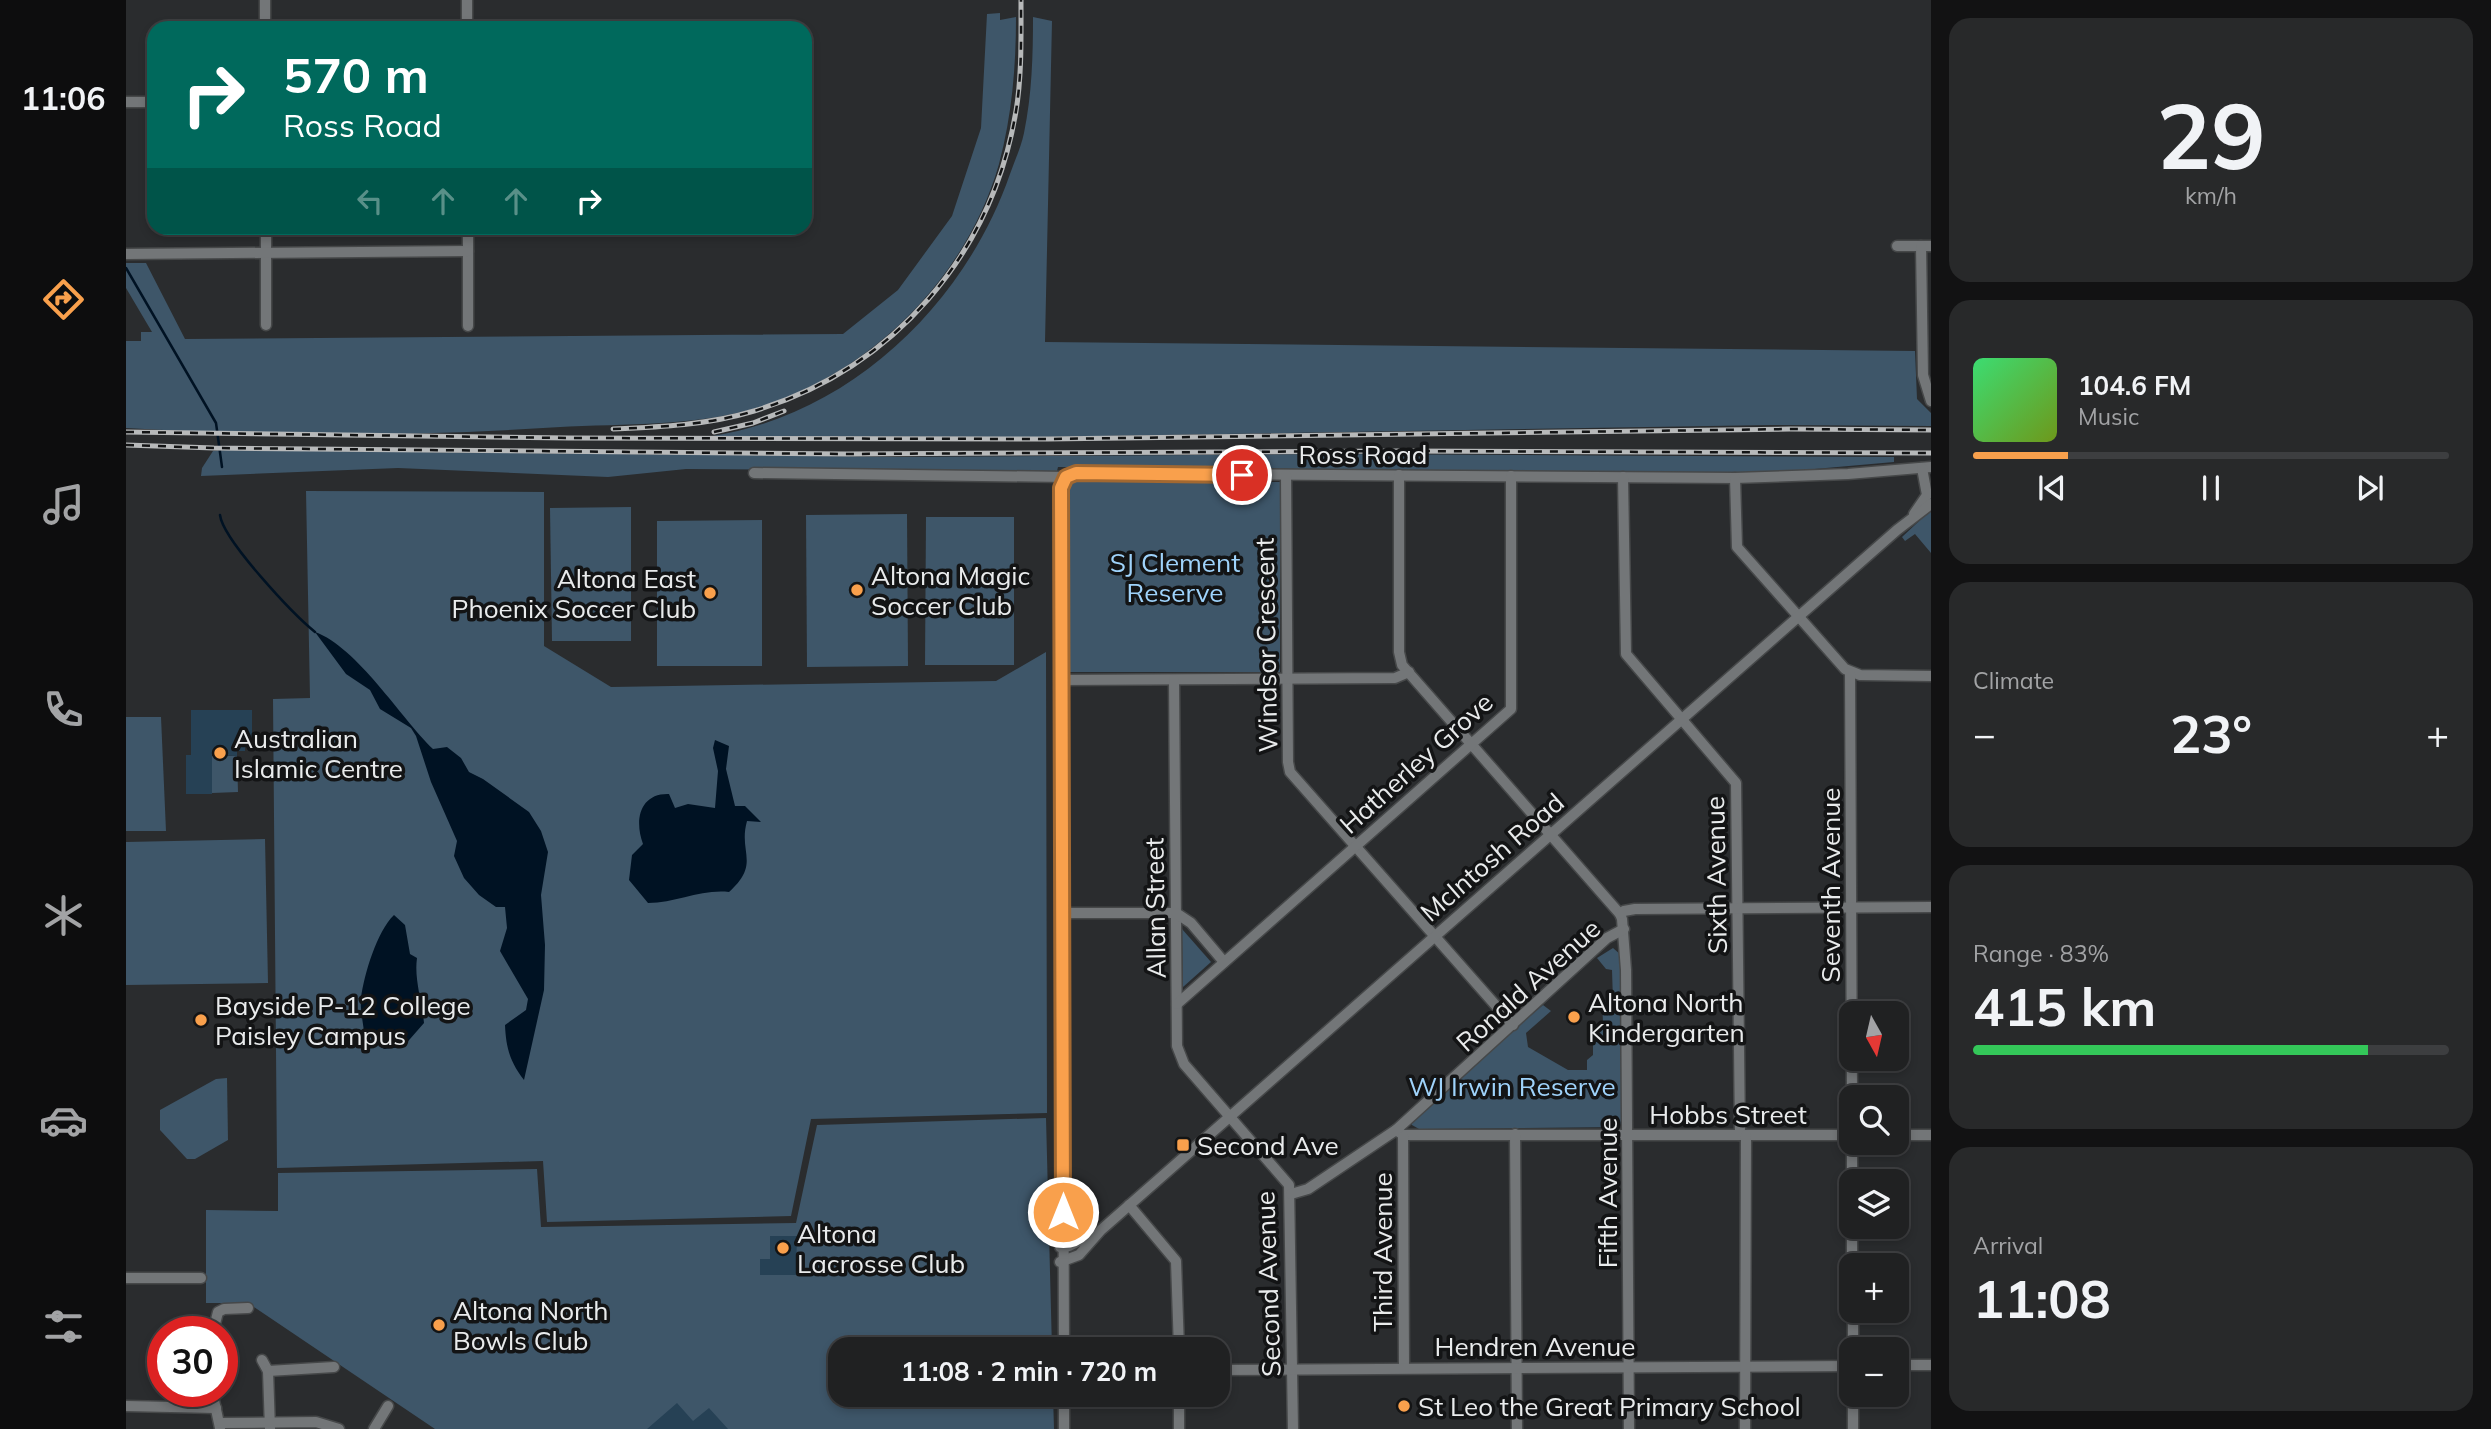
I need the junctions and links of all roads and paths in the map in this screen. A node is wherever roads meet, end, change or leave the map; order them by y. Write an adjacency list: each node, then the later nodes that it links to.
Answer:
1 (265, 0): 3 (street)
2 (467, 0): 4 (street)
3 (265, 21)
4 (467, 21)
5 (126, 102): 6 (street)
6 (147, 102)
7 (265, 235): 12 (street)
8 (468, 235): 11 (street)
9 (1897, 246): 10 (street)
10 (1926, 246): 16 (street)
11 (468, 251): 12 (street); 15 (street)
12 (266, 252): 13 (street); 14 (street)
13 (126, 254)
14 (266, 325)
15 (468, 326)
16 (1931, 401)
17 (1926, 467): 24 (street, Ross Road); 26 (street, McIntosh Road)
18 (754, 474): 22 (street, Ross Road)
19 (1286, 475): 20 (street, Ross Road); 22 (street, Ross Road); 31 (street, Windsor Crescent)
20 (1399, 475): 21 (street, Ross Road); 28 (street)
21 (1511, 476): 23 (street, Ross Road); 35 (street, Hatherley Grove)
22 (1066, 477): 32 (street)
23 (1623, 477): 24 (street, Ross Road); 34 (street, Sixth Avenue)
24 (1735, 478): 27 (street)
25 (1931, 504): 26 (street, McIntosh Road)
26 (1911, 518): 27 (street, McIntosh Road)
27 (1798, 617): 29 (street); 34 (street, McIntosh Road)
28 (1409, 672): 31 (street); 35 (street)
29 (1850, 673): 30 (street); 38 (street, Seventh Avenue)
30 (1931, 674)
31 (1287, 679): 33 (street); 37 (street, Windsor Crescent)
32 (1062, 680): 33 (street); 41 (street)
33 (1174, 680): 42 (street, Allan Street)
34 (1682, 719): 36 (street, McIntosh Road); 40 (street, Sixth Avenue)
35 (1472, 745): 36 (street); 37 (street, Hatherley Grove)
36 (1550, 834): 43 (street); 45 (street, McIntosh Road)
37 (1356, 847): 45 (street, Windsor Crescent); 46 (street, Hatherley Grove)
38 (1850, 907): 39 (street); 40 (street); 49 (street, Seventh Avenue)
39 (1931, 907)
40 (1738, 908): 43 (street); 54 (street, Sixth Avenue)
41 (1063, 913): 42 (street); 61 (street)
42 (1176, 913): 46 (street); 47 (street, Allan Street)
43 (1620, 914): 44 (street, Fifth Avenue)
44 (1624, 929): 48 (street, Ronald Avenue); 53 (street, Fifth Avenue)
45 (1434, 936): 48 (street, Windsor Crescent); 50 (street, McIntosh Road)
46 (1224, 962): 47 (street, Hatherley Grove)
47 (1177, 1004): 50 (street, Allan Street)
48 (1513, 1025): 51 (street, Ronald Avenue)
49 (1852, 1085)
50 (1231, 1115): 58 (street, Second Avenue); 59 (street, McIntosh Road)
51 (1400, 1133): 52 (street, Hobbs Street); 58 (street, Ronald Avenue); 76 (street, Third Avenue)
52 (1515, 1135): 53 (street, Hobbs Street); 77 (street)
53 (1627, 1135): 54 (street, Hobbs Street); 75 (street, Fifth Avenue)
54 (1743, 1135): 55 (street, Hobbs Street); 72 (street, Sixth Avenue)
55 (1839, 1135)
56 (1909, 1135): 57 (street)
57 (1931, 1135)
58 (1291, 1194): 78 (street, Second Avenue)
59 (1129, 1205): 60 (street, McIntosh Road); 68 (street)
60 (1101, 1230): 61 (street, McIntosh Road); 62 (street, McIntosh Road)
61 (1063, 1247): 62 (street)
62 (1063, 1262): 67 (street)
63 (126, 1278): 64 (street)
64 (201, 1278)
65 (248, 1308): 66 (street)
66 (217, 1316)
67 (1064, 1337)
68 (1179, 1337)
69 (262, 1360): 80 (street)
70 (1909, 1365): 71 (street)
71 (1931, 1365)
72 (1745, 1366): 73 (street, Hendren Avenue); 75 (street, Hendren Avenue); 96 (street, Sixth Avenue)
73 (1839, 1366)
74 (334, 1367): 80 (street)
75 (1629, 1367): 77 (street, Hendren Avenue); 95 (street, Fifth Avenue)
76 (1404, 1368): 77 (street, Hendren Avenue); 78 (street, Hendren Avenue)
77 (1516, 1368): 94 (street)
78 (1293, 1369): 79 (street, Hendren Avenue); 93 (street, Second Avenue)
79 (1230, 1370)
80 (268, 1371): 88 (street)
81 (126, 1406): 86 (street)
82 (388, 1406): 90 (street)
83 (1064, 1407): 91 (street)
84 (1179, 1407): 92 (street)
85 (1853, 1407): 97 (street)
86 (216, 1408): 87 (street)
87 (221, 1426): 88 (street)
88 (270, 1426): 89 (street)
89 (338, 1429)
90 (374, 1429)
91 (1065, 1429)
92 (1180, 1429)
93 (1293, 1429)
94 (1517, 1429)
95 (1629, 1429)
96 (1745, 1429)
97 (1853, 1429)

